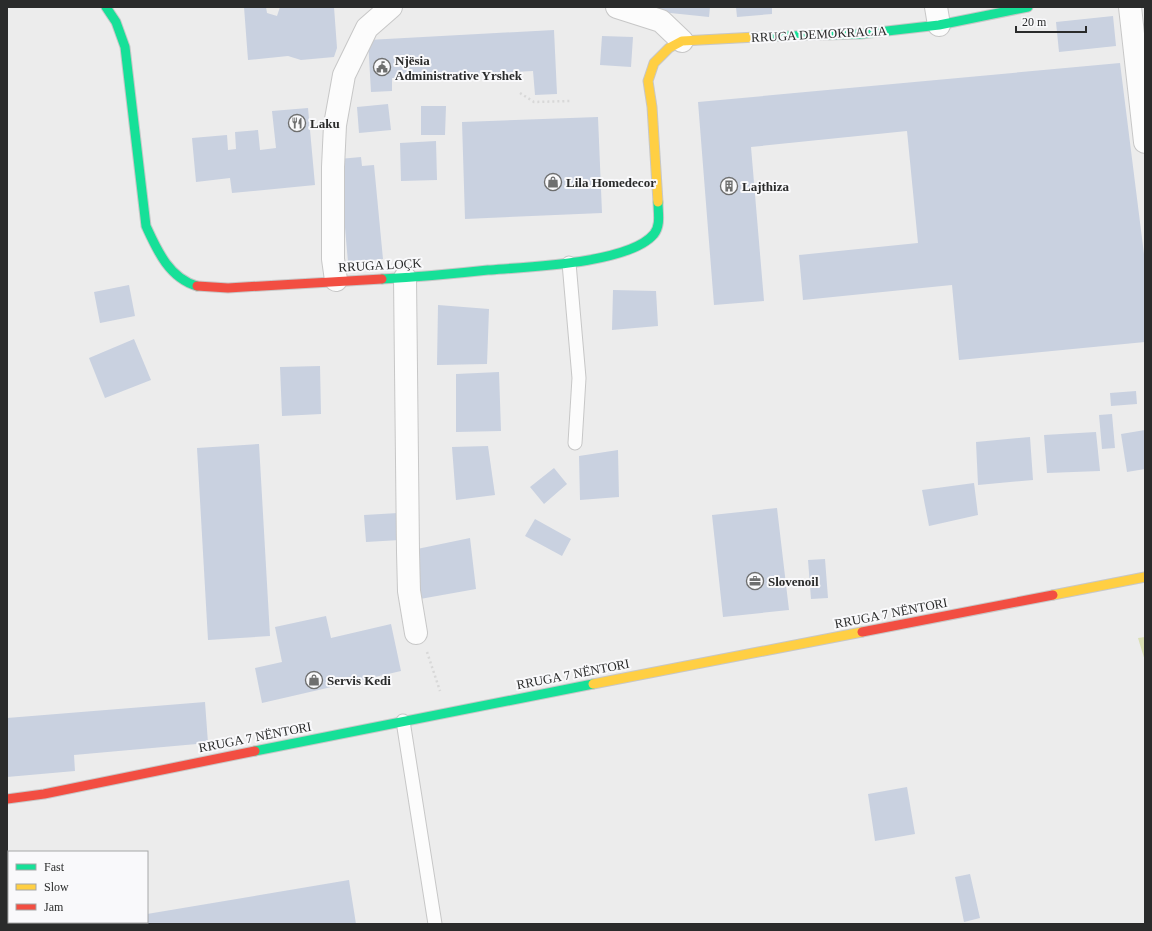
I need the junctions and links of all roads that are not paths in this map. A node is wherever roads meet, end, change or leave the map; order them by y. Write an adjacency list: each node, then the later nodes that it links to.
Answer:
1 (106, 7): 8 (street, RRUGA LOÇK)
2 (114, 7): 8 (lane)
3 (391, 7): 13 (street)
4 (617, 7): 9 (street)
5 (1028, 7): 7 (street, RRUGA DEMOKRACIA)
6 (1130, 7): 10 (street)
7 (937, 16): 9 (street, RRUGA DEMOKRACIA)
8 (116, 22): 13 (street, RRUGA LOÇK)
9 (682, 41): 11 (street, RRUGA LOÇK)
10 (1145, 142)
11 (569, 263): 12 (street, RRUGA LOÇK); 14 (lane)
12 (405, 278): 13 (street, RRUGA LOÇK); 16 (street)
13 (336, 280)
14 (575, 443)
15 (1145, 577): 17 (street, RRUGA 7 NËNTORI)
16 (416, 633)
17 (402, 720): 18 (street, RRUGA 7 NËNTORI); 19 (lane)
18 (7, 799)
19 (435, 924)

